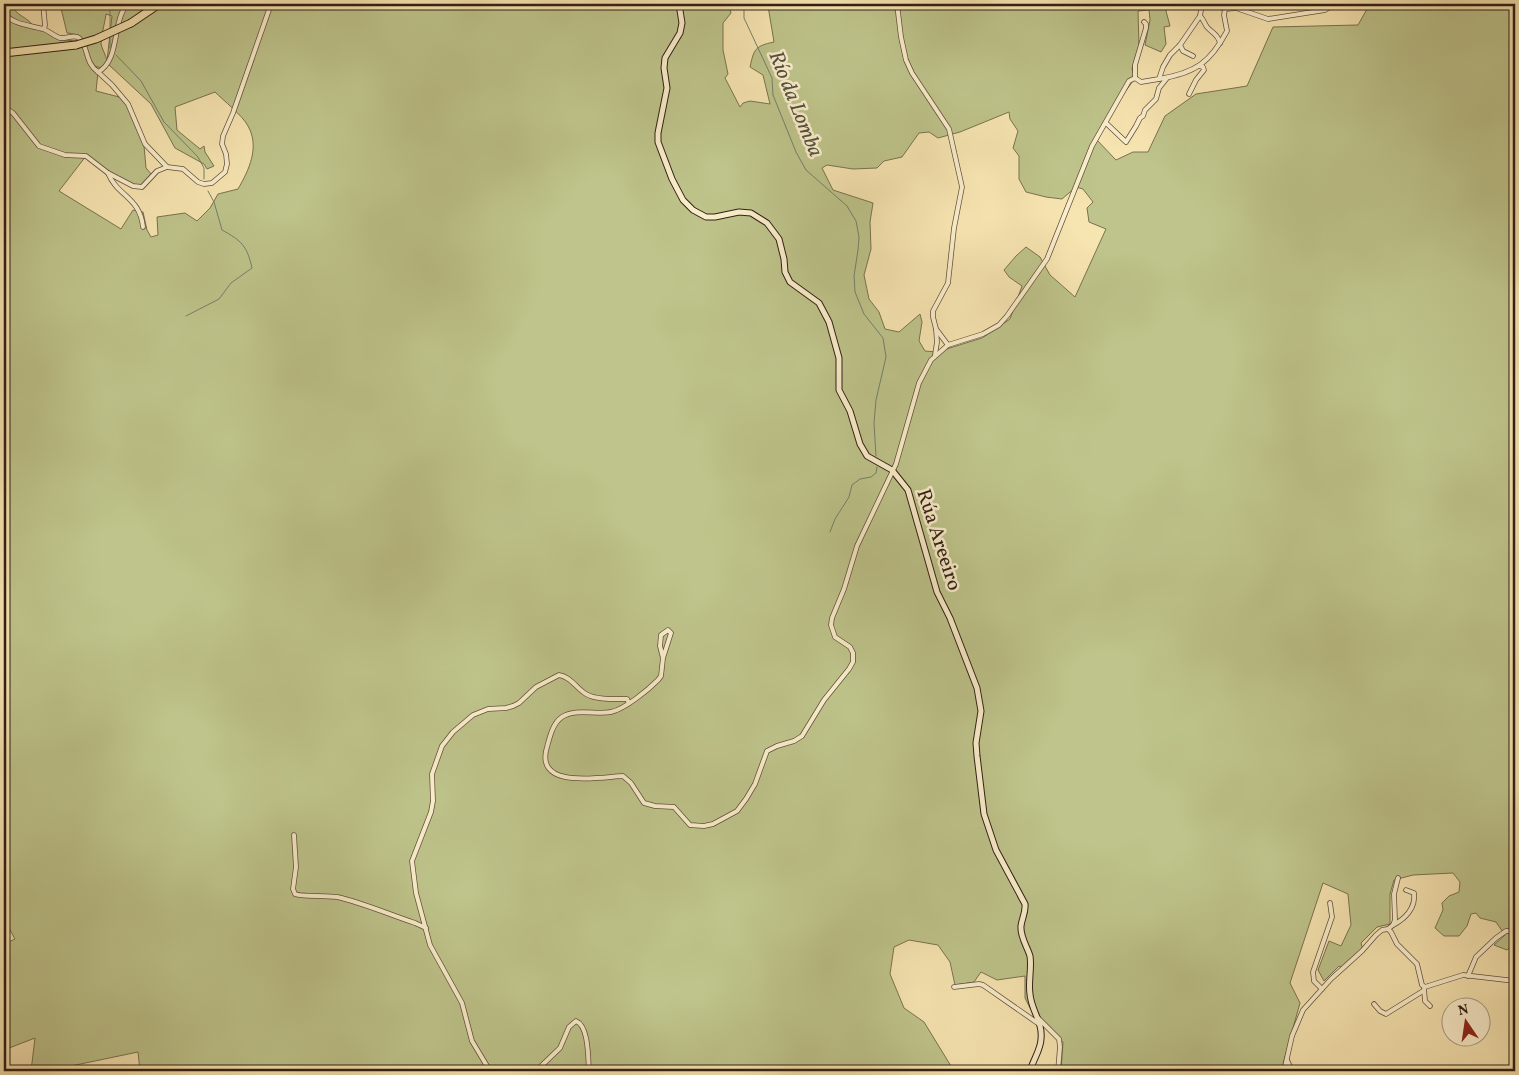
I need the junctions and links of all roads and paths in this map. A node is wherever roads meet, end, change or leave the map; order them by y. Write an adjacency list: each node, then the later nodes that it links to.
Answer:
1 (43, 4): 14 (street)
2 (126, 4): 22 (street)
3 (159, 4): 18 (highway, bridge)
4 (271, 4): 29 (street)
5 (679, 4): 35 (street, Rúa Areeiro)
6 (897, 4): 32 (street)
7 (1202, 4): 12 (street)
8 (1213, 4): 10 (street)
9 (1335, 4): 10 (street)
10 (1225, 8): 15 (street)
11 (4, 14): 14 (street)
12 (1200, 16): 15 (street); 16 (street)
13 (1144, 22): 23 (street)
14 (44, 29): 22 (street)
15 (1220, 43): 21 (street)
16 (1180, 45): 20 (street); 25 (street)
17 (4, 48): 18 (highway)
18 (55, 48): 19 (highway)
19 (4, 54)
20 (1193, 56)
21 (1200, 66): 24 (street); 26 (street)
22 (98, 72): 29 (street)
23 (1134, 78): 25 (street); 28 (street)
24 (1167, 78): 25 (street); 28 (street)
25 (1159, 79)
26 (1190, 94)
27 (4, 107): 30 (street)
28 (1106, 123): 33 (street)
29 (167, 167): 30 (street)
30 (108, 173): 31 (street)
31 (143, 227)
32 (936, 329): 33 (street); 34 (street)
33 (948, 345): 34 (street)
34 (935, 355): 35 (street)
35 (892, 470): 37 (street); 53 (street, Rúa Areeiro)
36 (664, 658): 36 (street); 37 (street)
37 (630, 703): 43 (street)
38 (294, 834): 43 (street)
39 (1398, 878): 42 (street)
40 (1406, 890): 42 (street)
41 (1330, 903): 49 (street)
42 (1394, 926): 44 (street)
43 (426, 928): 56 (street)
44 (1388, 929): 49 (street); 50 (street)
45 (1515, 931): 46 (street)
46 (1468, 976): 47 (street); 50 (street)
47 (1515, 981)
48 (954, 987): 54 (street)
49 (1322, 989): 55 (street)
50 (1424, 989): 51 (street); 52 (street)
51 (1374, 1004)
52 (1430, 1006)
53 (1037, 1018): 54 (street, Rúa Areeiro); 60 (street)
54 (1040, 1025): 59 (street, Rúa Areeiro)
55 (1287, 1060): 61 (street); 62 (street)
56 (490, 1071)
57 (536, 1071): 58 (street)
58 (589, 1071)
59 (1030, 1071)
60 (1058, 1071)
61 (1284, 1071)
62 (1292, 1071)

